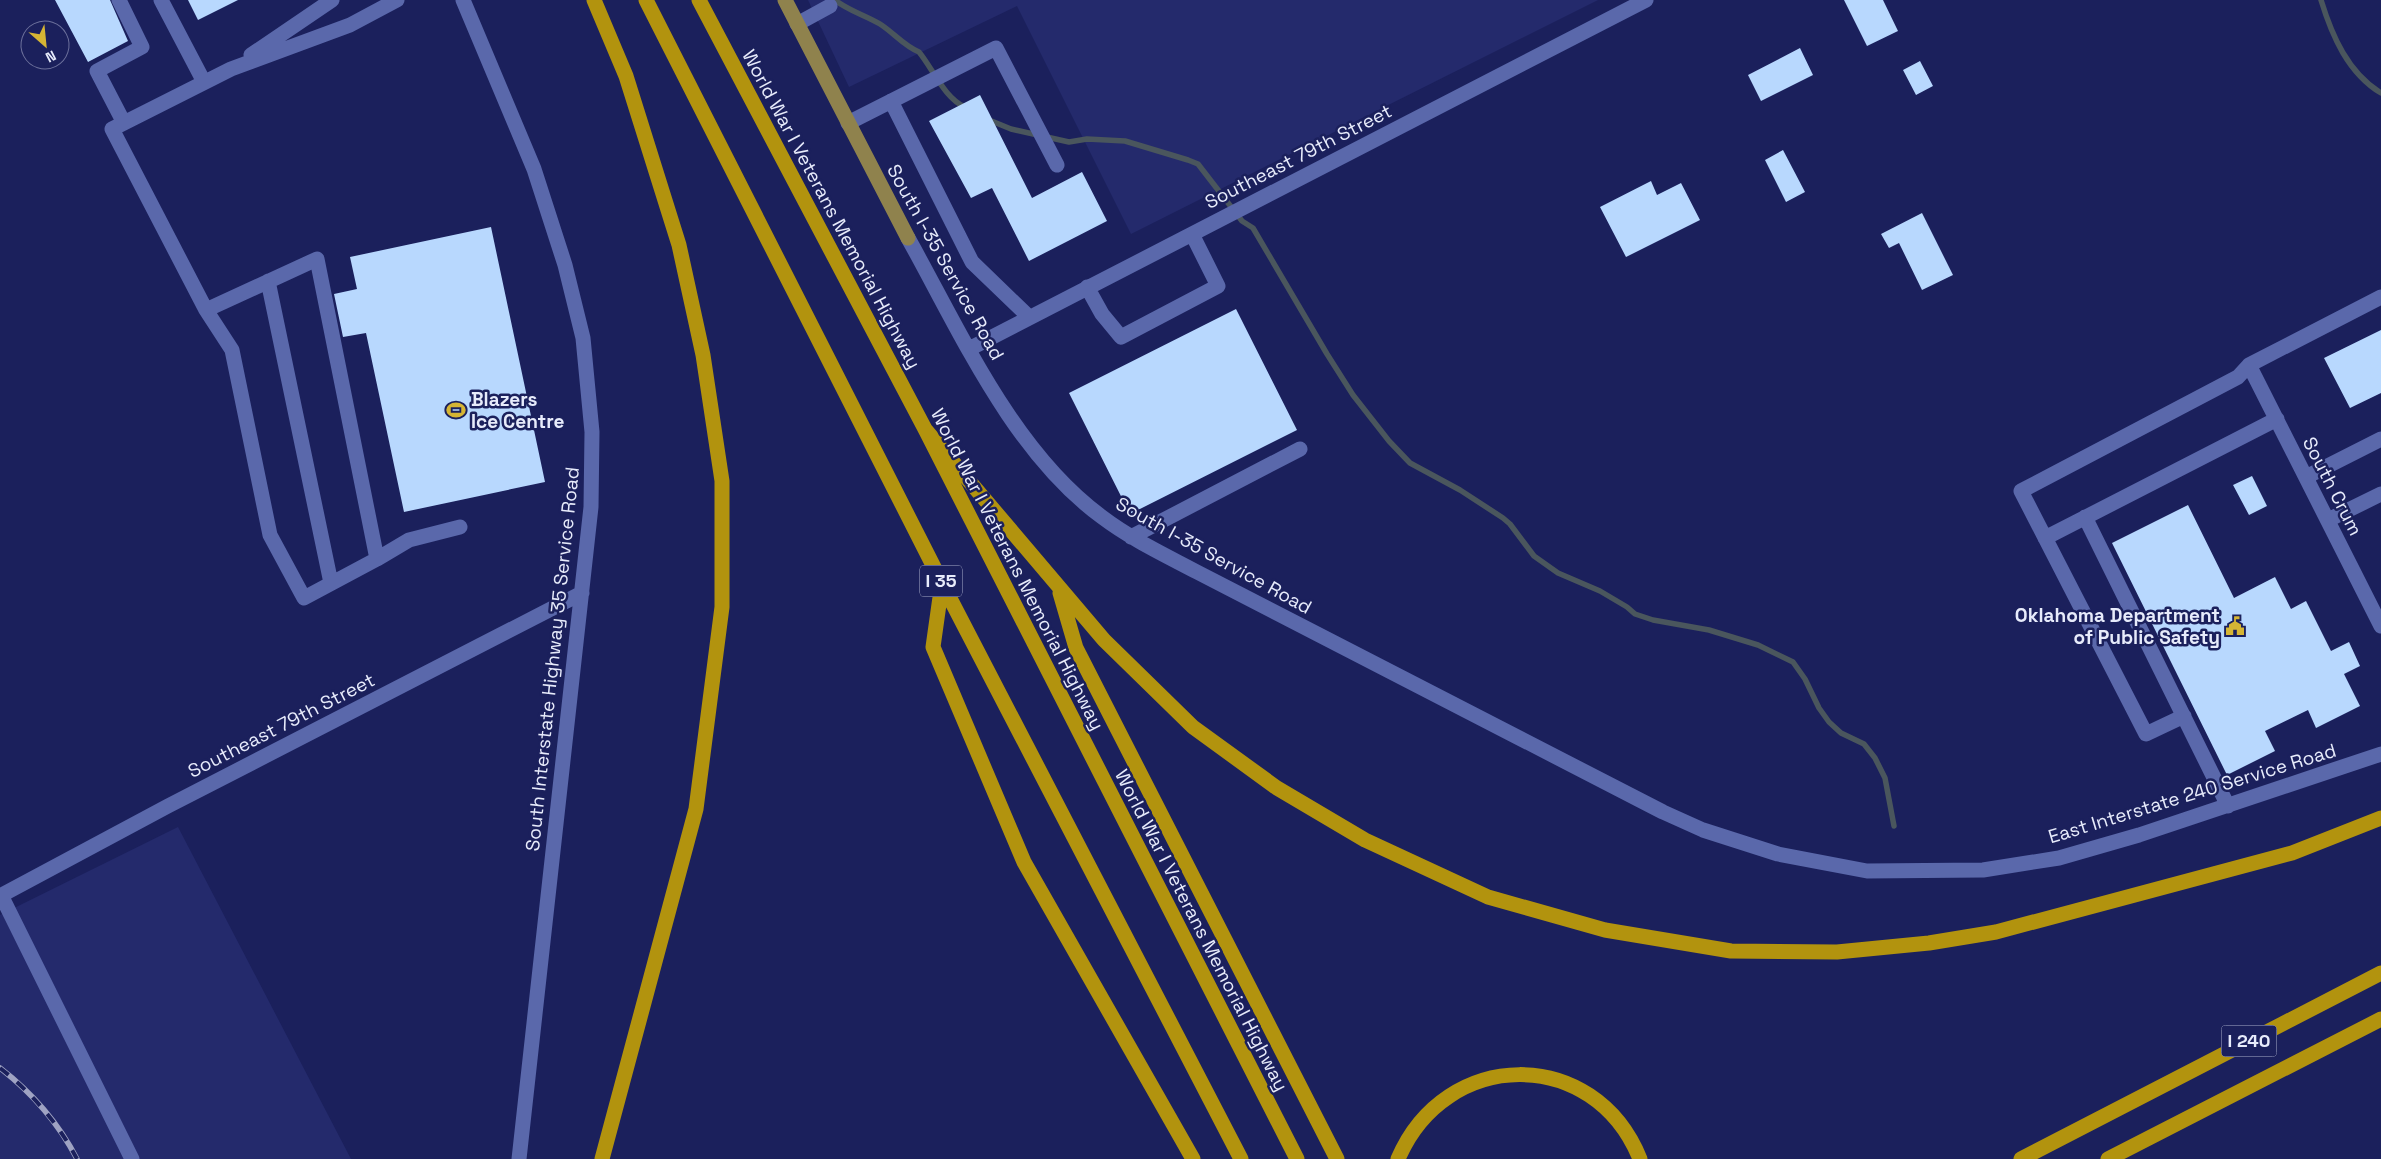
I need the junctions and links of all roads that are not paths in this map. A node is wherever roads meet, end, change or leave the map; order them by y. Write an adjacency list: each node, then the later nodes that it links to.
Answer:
1 (119, 0): 17 (street)
2 (161, 0): 14 (street)
3 (332, 0): 13 (street)
4 (397, 0): 13 (street)
5 (463, 0): 43 (street, South Interstate Highway 35 Service Road)
6 (594, 0): 55 (highway)
7 (646, 0): 40 (highway, I 35)
8 (700, 0): 29 (highway, World War I Veterans Memorial Highway)
9 (785, 0): 12 (main road, South I-35 Service Road)
10 (1646, 0): 19 (street, Southeast 79th Street)
11 (830, 6): 12 (street)
12 (797, 24): 16 (main road, South I-35 Service Road)
13 (231, 69): 14 (street)
14 (204, 82): 17 (street)
15 (891, 101): 16 (street); 18 (street); 25 (street)
16 (848, 123): 20 (main road, South I-35 Service Road)
17 (118, 126): 24 (street)
18 (1056, 165)
19 (1192, 234): 22 (street, Southeast 79th Street); 22 (street)
20 (908, 238): 26 (street, South I-35 Service Road)
21 (268, 281): 24 (street); 39 (street); 41 (street)
22 (1087, 287): 25 (street, Southeast 79th Street)
23 (2381, 296): 27 (street)
24 (206, 310): 41 (street)
25 (1029, 317): 26 (street, Southeast 79th Street)
26 (969, 349): 37 (street, South I-35 Service Road)
27 (2249, 365): 28 (street, South Crum); 38 (street)
28 (2277, 419): 32 (street, South Crum); 34 (street)
29 (924, 429): 42 (highway); 58 (highway, World War I Veterans Memorial Highway)
30 (2381, 439): 32 (street)
31 (1300, 449): 37 (street)
32 (2306, 477): 35 (street, South Crum)
33 (2381, 494): 35 (street)
34 (2085, 517): 38 (street); 45 (street)
35 (2328, 520): 44 (street, South Crum)
36 (460, 527): 39 (street)
37 (1131, 537): 48 (street, South I-35 Service Road)
38 (2044, 538): 45 (street)
39 (377, 559): 41 (street)
40 (942, 583): 56 (highway); 57 (highway, I 35)
41 (331, 584)
42 (1058, 587): 49 (highway); 59 (highway)
43 (582, 593): 50 (street, Southeast 79th Street); 54 (street, South Interstate Highway 35 Service Road)
44 (2379, 619)
45 (2184, 716): 47 (street)
46 (2381, 754): 47 (street, East Interstate 240 Service Road)
47 (2228, 806): 48 (street, East Interstate 240 Service Road)
48 (1663, 812)
49 (2381, 818)
50 (0, 895): 53 (street)
51 (2381, 973): 62 (highway, I 240)
52 (2381, 1019): 63 (highway, I 240)
53 (132, 1159)
54 (519, 1159)
55 (602, 1159)
56 (1192, 1159)
57 (1241, 1159)
58 (1297, 1159)
59 (1337, 1159)
60 (1398, 1159): 61 (highway)
61 (1640, 1159)
62 (2020, 1159)
63 (2108, 1159)

